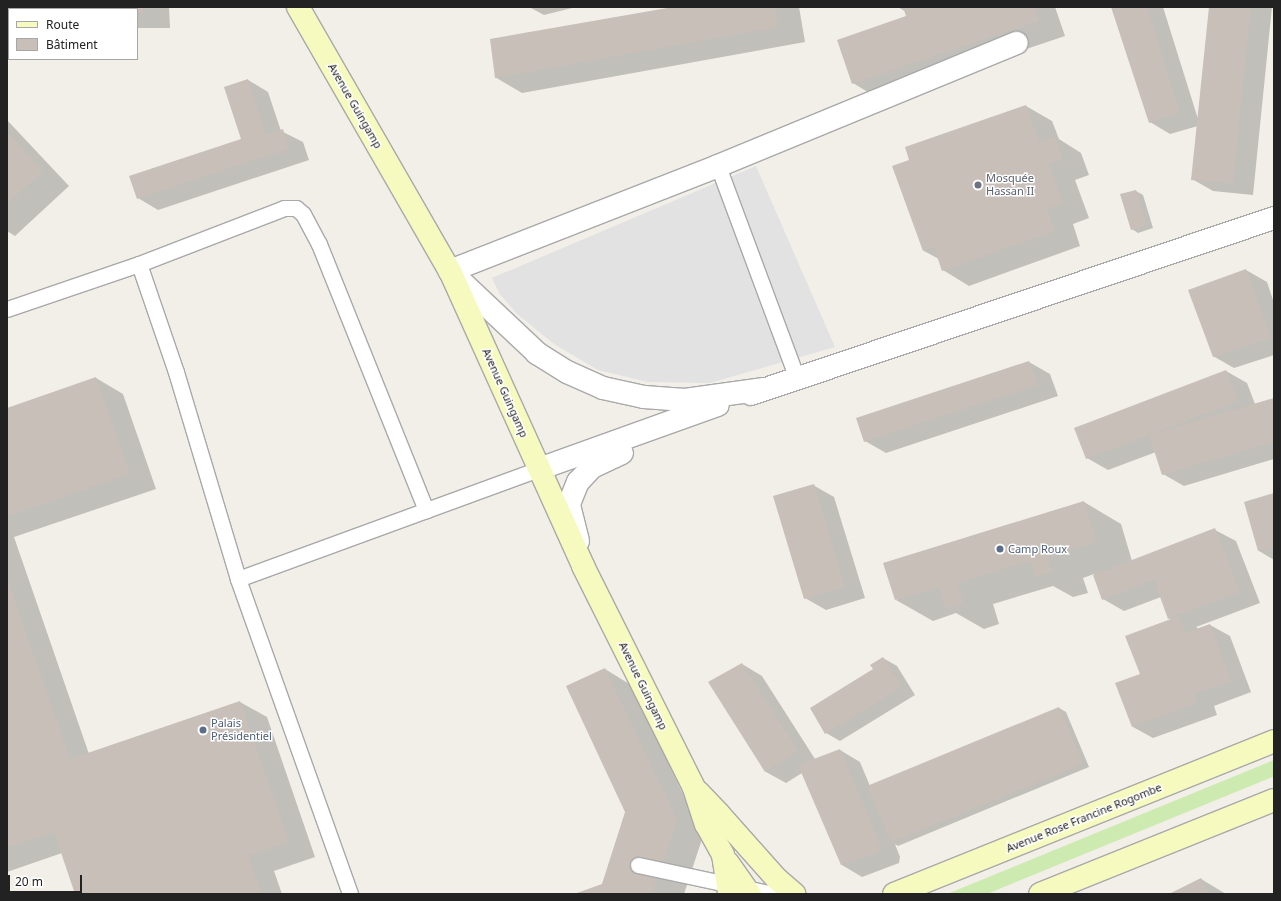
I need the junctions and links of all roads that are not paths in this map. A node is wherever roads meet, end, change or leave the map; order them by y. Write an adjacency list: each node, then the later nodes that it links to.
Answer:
1 (298, 7): 6 (street, Avenue Guingamp)
2 (1017, 43): 3 (street)
3 (718, 166): 6 (street); 8 (lane)
4 (1274, 218): 8 (street)
5 (139, 264): 7 (lane); 11 (lane); 13 (lane)
6 (450, 271): 9 (street); 10 (street, Avenue Guingamp)
7 (7, 309)
8 (797, 378): 9 (street)
9 (764, 389): 10 (street); 12 (street)
10 (539, 469): 11 (lane); 12 (street, Avenue Guingamp)
11 (426, 510): 13 (lane)
12 (583, 566): 15 (street, Avenue Guingamp)
13 (238, 579): 19 (lane)
14 (1274, 741): 22 (street, Avenue Rose Francine Rogombe)
15 (694, 788): 18 (street); 21 (street)
16 (1274, 800): 23 (street)
17 (638, 865): 18 (lane)
18 (738, 891): 20 (lane)
19 (350, 894)
20 (773, 894)
21 (794, 894)
22 (894, 894)
23 (1040, 894)

